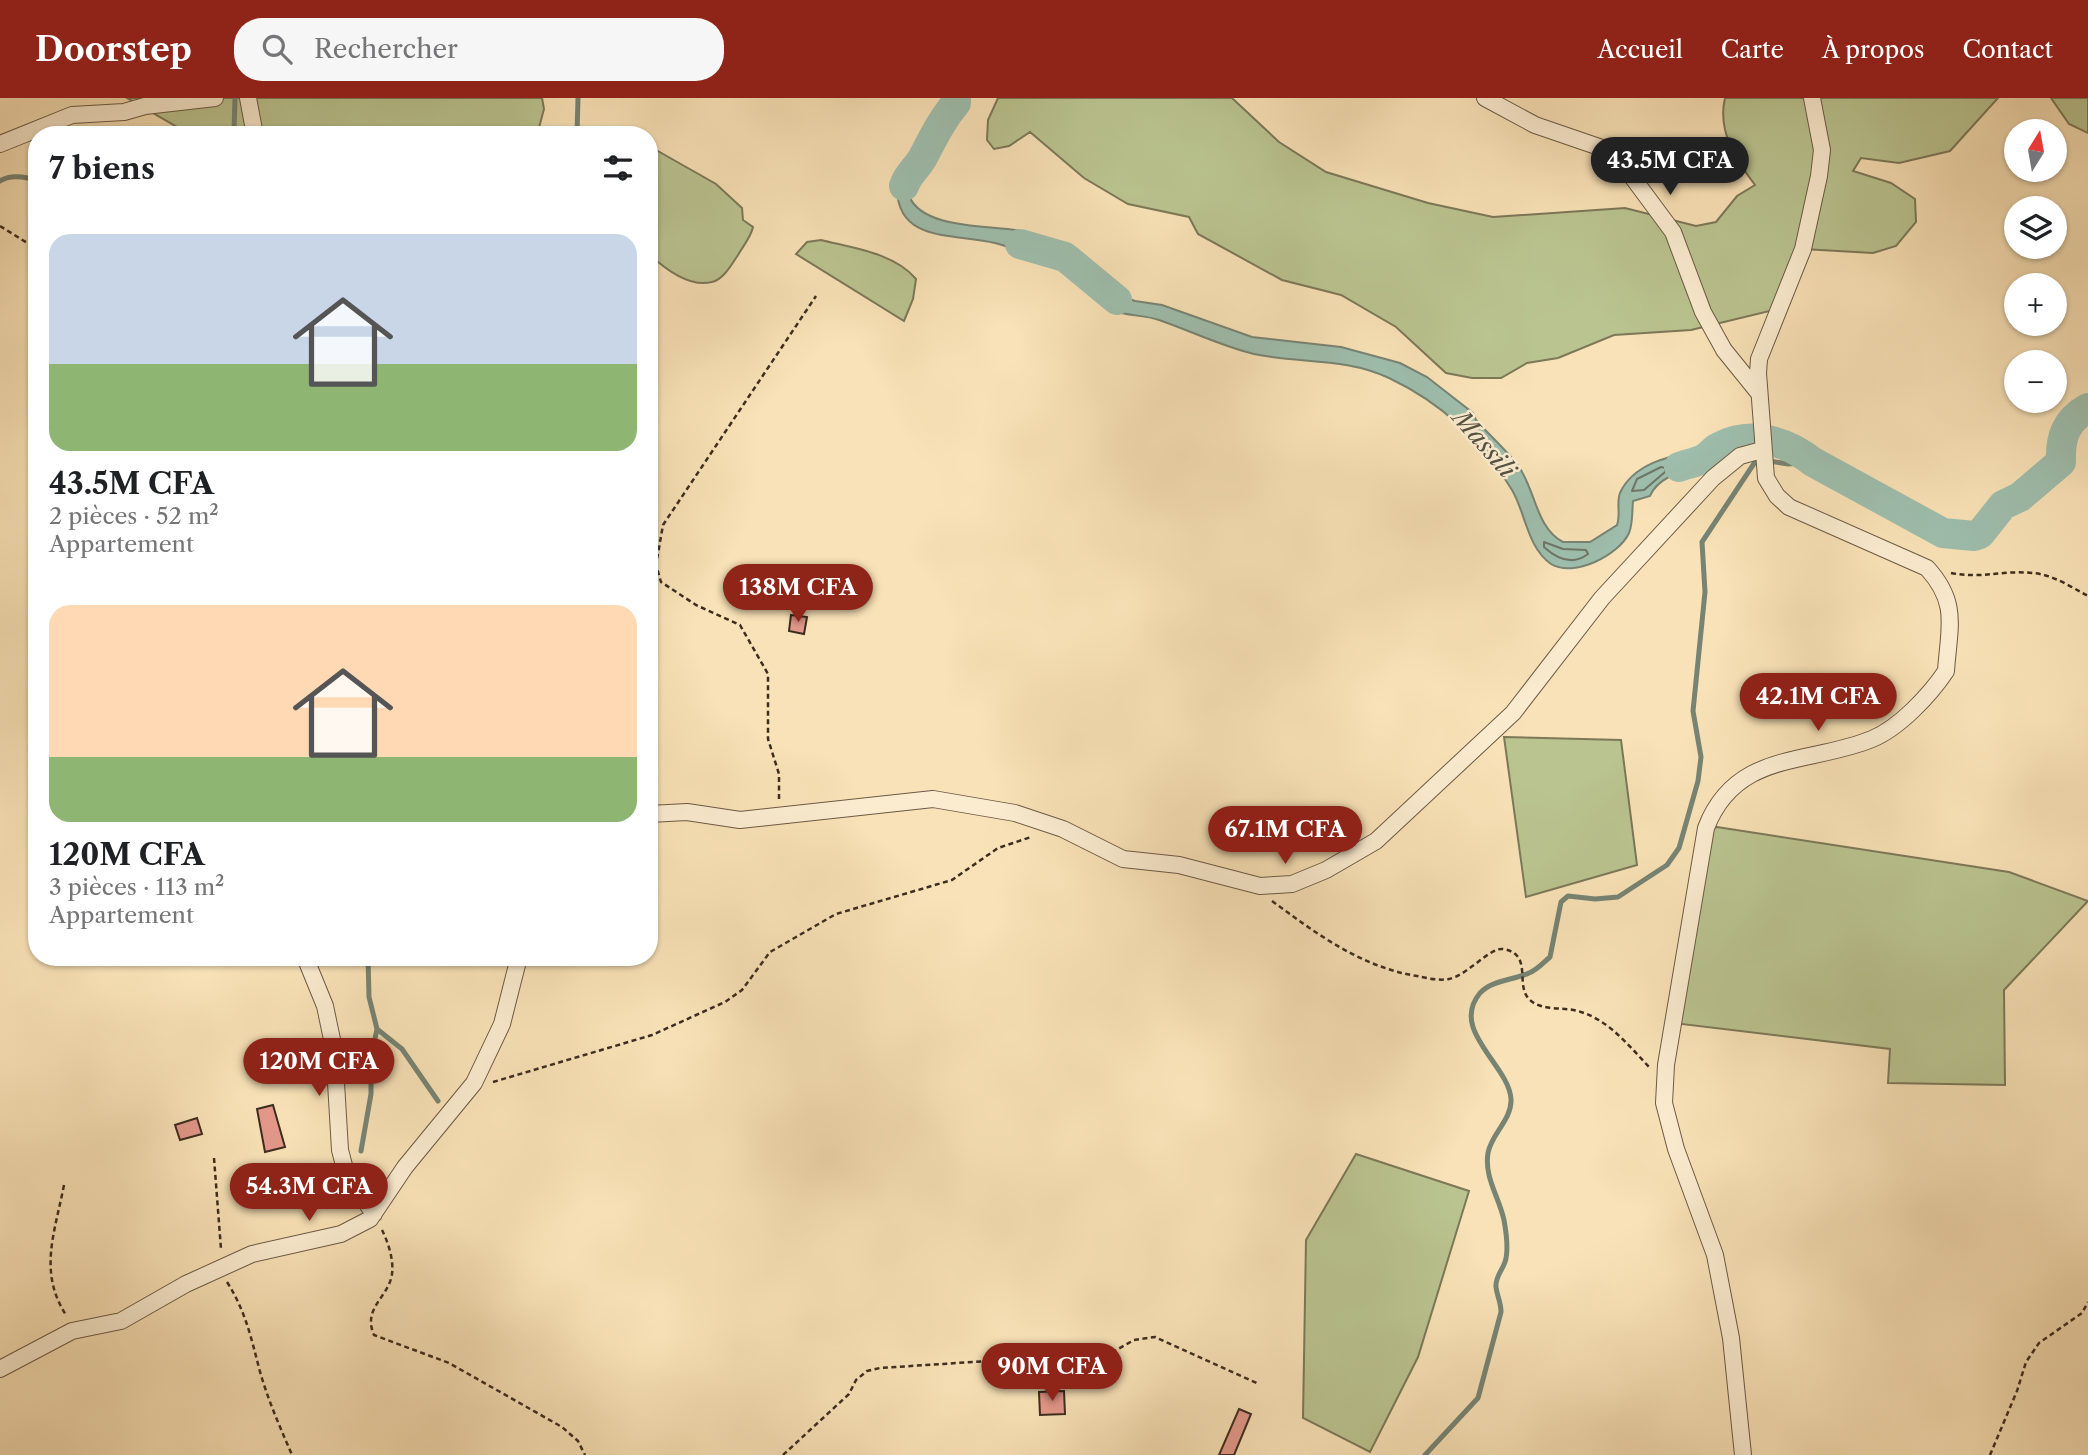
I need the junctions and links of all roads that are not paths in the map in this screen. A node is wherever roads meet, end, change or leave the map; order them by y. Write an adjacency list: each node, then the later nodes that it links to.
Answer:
1 (215, 98): 5 (street)
2 (248, 98): 6 (street)
3 (1485, 98): 9 (street)
4 (1812, 98): 9 (street)
5 (45, 126)
6 (253, 126)
7 (28, 133): 8 (street)
8 (0, 144)
9 (1758, 392): 10 (street)
10 (1762, 450): 11 (street); 16 (street)
11 (658, 814)
12 (309, 966): 14 (street)
13 (517, 966): 14 (street)
14 (374, 1214): 15 (street)
15 (0, 1370)
16 (1743, 1455)

